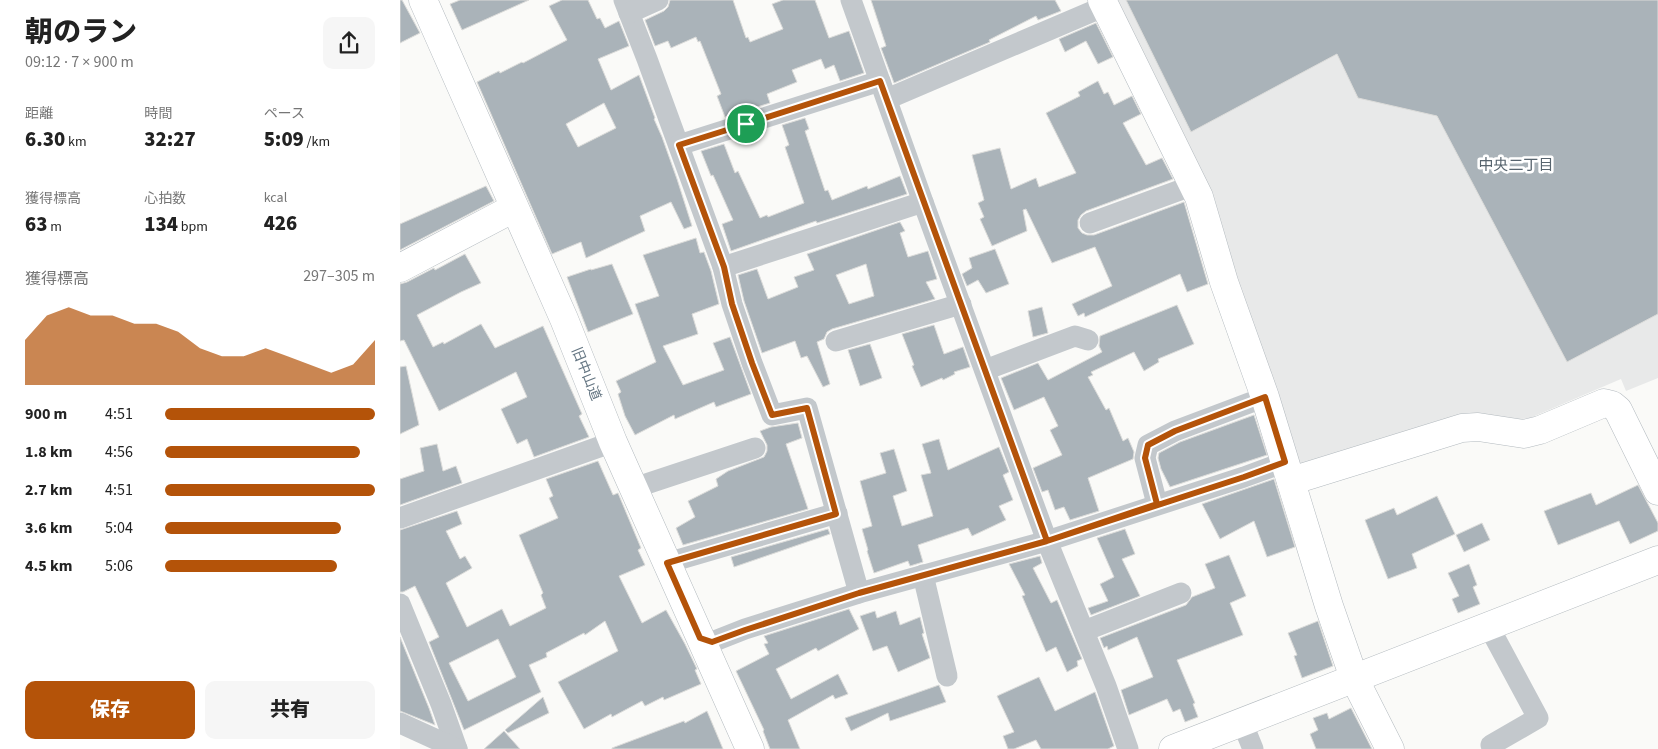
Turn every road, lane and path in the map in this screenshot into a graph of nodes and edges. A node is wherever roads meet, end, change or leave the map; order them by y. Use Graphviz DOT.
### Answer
graph roads {
  1 [pos="423,0"];
  2 [pos="658,0"];
  3 [pos="851,0"];
  4 [pos="1103,3"];
  5 [pos="626,6"];
  6 [pos="884,90"];
  7 [pos="679,145"];
  8 [pos="1194,185"];
  9 [pos="923,202"];
  10 [pos="514,208"];
  11 [pos="1090,224"];
  12 [pos="724,267"];
  13 [pos="400,268"];
  14 [pos="961,304"];
  15 [pos="1088,340"];
  16 [pos="836,341"];
  17 [pos="985,370"];
  18 [pos="1265,397"];
  19 [pos="614,442"];
  20 [pos="754,448"];
  21 [pos="1288,472"];
  22 [pos="634,488"];
  23 [pos="1658,492"];
  24 [pos="1157,504"];
  25 [pos="836,514"];
  26 [pos="400,518"];
  27 [pos="1047,541"];
  28 [pos="1658,560"];
  29 [pos="667,563"];
  30 [pos="923,575"];
  31 [pos="859,593"];
  32 [pos="1181,593"];
  33 [pos="400,604"];
  34 [pos="1488,625"];
  35 [pos="1084,631"];
  36 [pos="700,638"];
  37 [pos="947,676"];
  38 [pos="1354,678"];
  39 [pos="1242,722"];
  40 [pos="400,723"];
  41 [pos="457,749"];
  42 [pos="750,749"];
  43 [pos="1128,749"];
  44 [pos="1173,749"];
  45 [pos="1253,749"];
  46 [pos="1390,749"];
  47 [pos="1493,749"];
  1 -- 10 [label="street, 旧中山道"];
  2 -- 5 [label="street"];
  3 -- 6 [label="street"];
  4 -- 6 [label="street"];
  4 -- 8 [label="street"];
  5 -- 7 [label="street"];
  6 -- 7 [label="street"];
  6 -- 9 [label="street"];
  7 -- 12 [label="street"];
  8 -- 11 [label="street"];
  8 -- 18 [label="street"];
  9 -- 12 [label="street"];
  9 -- 14 [label="street"];
  10 -- 13 [label="street"];
  10 -- 19 [label="street, 旧中山道"];
  12 -- 25 [label="street"];
  14 -- 16 [label="street"];
  14 -- 17 [label="street"];
  15 -- 17 [label="street"];
  17 -- 27 [label="street"];
  18 -- 21 [label="street"];
  18 -- 24 [label="street"];
  19 -- 22 [label="street, 旧中山道"];
  19 -- 26 [label="street"];
  20 -- 22 [label="street"];
  21 -- 23 [label="street"];
  21 -- 24 [label="street"];
  21 -- 38 [label="street"];
  22 -- 29 [label="street, 旧中山道"];
  24 -- 27 [label="street"];
  25 -- 29 [label="street"];
  25 -- 31 [label="street"];
  27 -- 30 [label="street"];
  27 -- 35 [label="street"];
  28 -- 34 [label="street"];
  29 -- 36 [label="street, 旧中山道"];
  30 -- 31 [label="street"];
  30 -- 37 [label="street"];
  31 -- 36 [label="street"];
  32 -- 35 [label="street"];
  33 -- 41 [label="street"];
  34 -- 38 [label="street"];
  34 -- 47 [label="street"];
  35 -- 43 [label="street"];
  36 -- 42 [label="street, 旧中山道"];
  38 -- 39 [label="street"];
  38 -- 46 [label="street"];
  39 -- 44 [label="street"];
  39 -- 45 [label="street"];
  40 -- 41 [label="street"];
}
